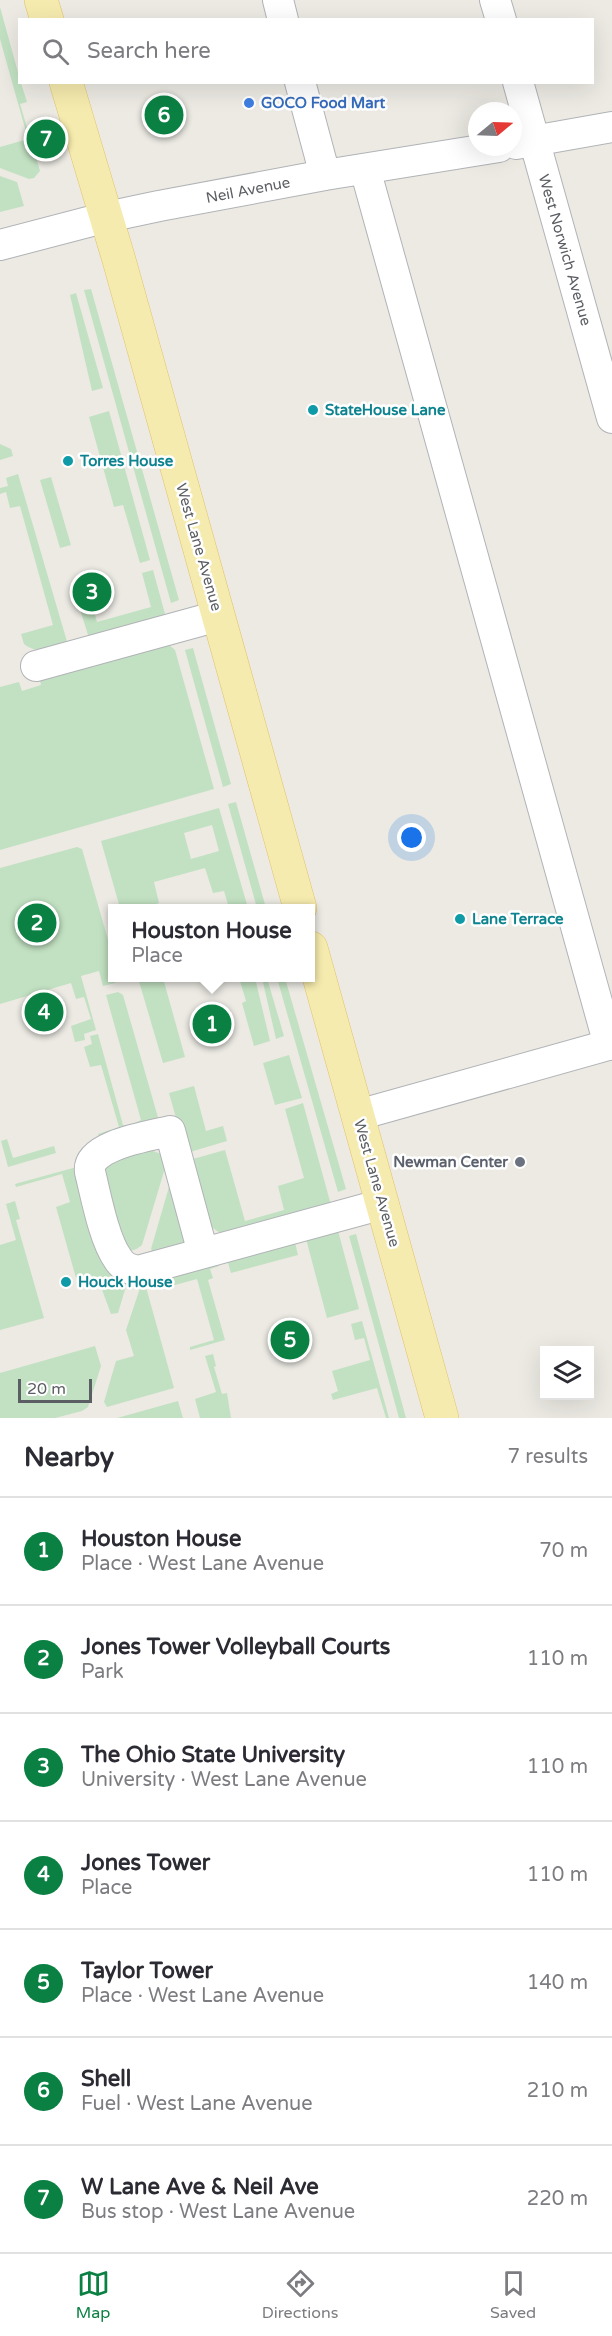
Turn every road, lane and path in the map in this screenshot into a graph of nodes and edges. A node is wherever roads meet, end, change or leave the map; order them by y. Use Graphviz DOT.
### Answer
graph roads {
  1 [pos="41,0"];
  2 [pos="278,0"];
  3 [pos="495,0"];
  4 [pos="46,18"];
  5 [pos="282,18"];
  6 [pos="500,18"];
  7 [pos="67,84"];
  8 [pos="301,84"];
  9 [pos="518,84"];
  10 [pos="612,127"];
  11 [pos="524,143"];
  12 [pos="468,152"];
  13 [pos="365,169"];
  14 [pos="325,175"];
  15 [pos="107,217"];
  16 [pos="0,245"];
  17 [pos="612,418"];
  18 [pos="218,616"];
  19 [pos="36,666"];
  20 [pos="299,904"];
  21 [pos="315,962"];
  22 [pos="610,1044"];
  23 [pos="358,1115"];
  24 [pos="383,1204"];
  25 [pos="203,1253"];
  26 [pos="442,1418"];
  1 -- 4 [label="main road"];
  2 -- 5 [label="street"];
  3 -- 6 [label="street"];
  7 -- 15 [label="main road, West Lane Avenue"];
  8 -- 14 [label="street"];
  9 -- 11 [label="street, West Norwich Avenue"];
  10 -- 11 [label="street"];
  11 -- 17 [label="street, West Norwich Avenue"];
  12 -- 13 [label="street, Neil Avenue"];
  13 -- 14 [label="street, Neil Avenue"];
  13 -- 22 [label="street"];
  14 -- 15 [label="street, Neil Avenue"];
  15 -- 16 [label="street, Neil Avenue"];
  15 -- 18 [label="main road, West Lane Avenue"];
  18 -- 19 [label="street"];
  18 -- 20 [label="main road, West Lane Avenue"];
  21 -- 23 [label="main road, West Lane Avenue"];
  22 -- 23 [label="street"];
  23 -- 24 [label="main road, West Lane Avenue"];
  24 -- 25 [label="street"];
  24 -- 26 [label="main road, West Lane Avenue"];
  25 -- 25 [label="street"];
}
